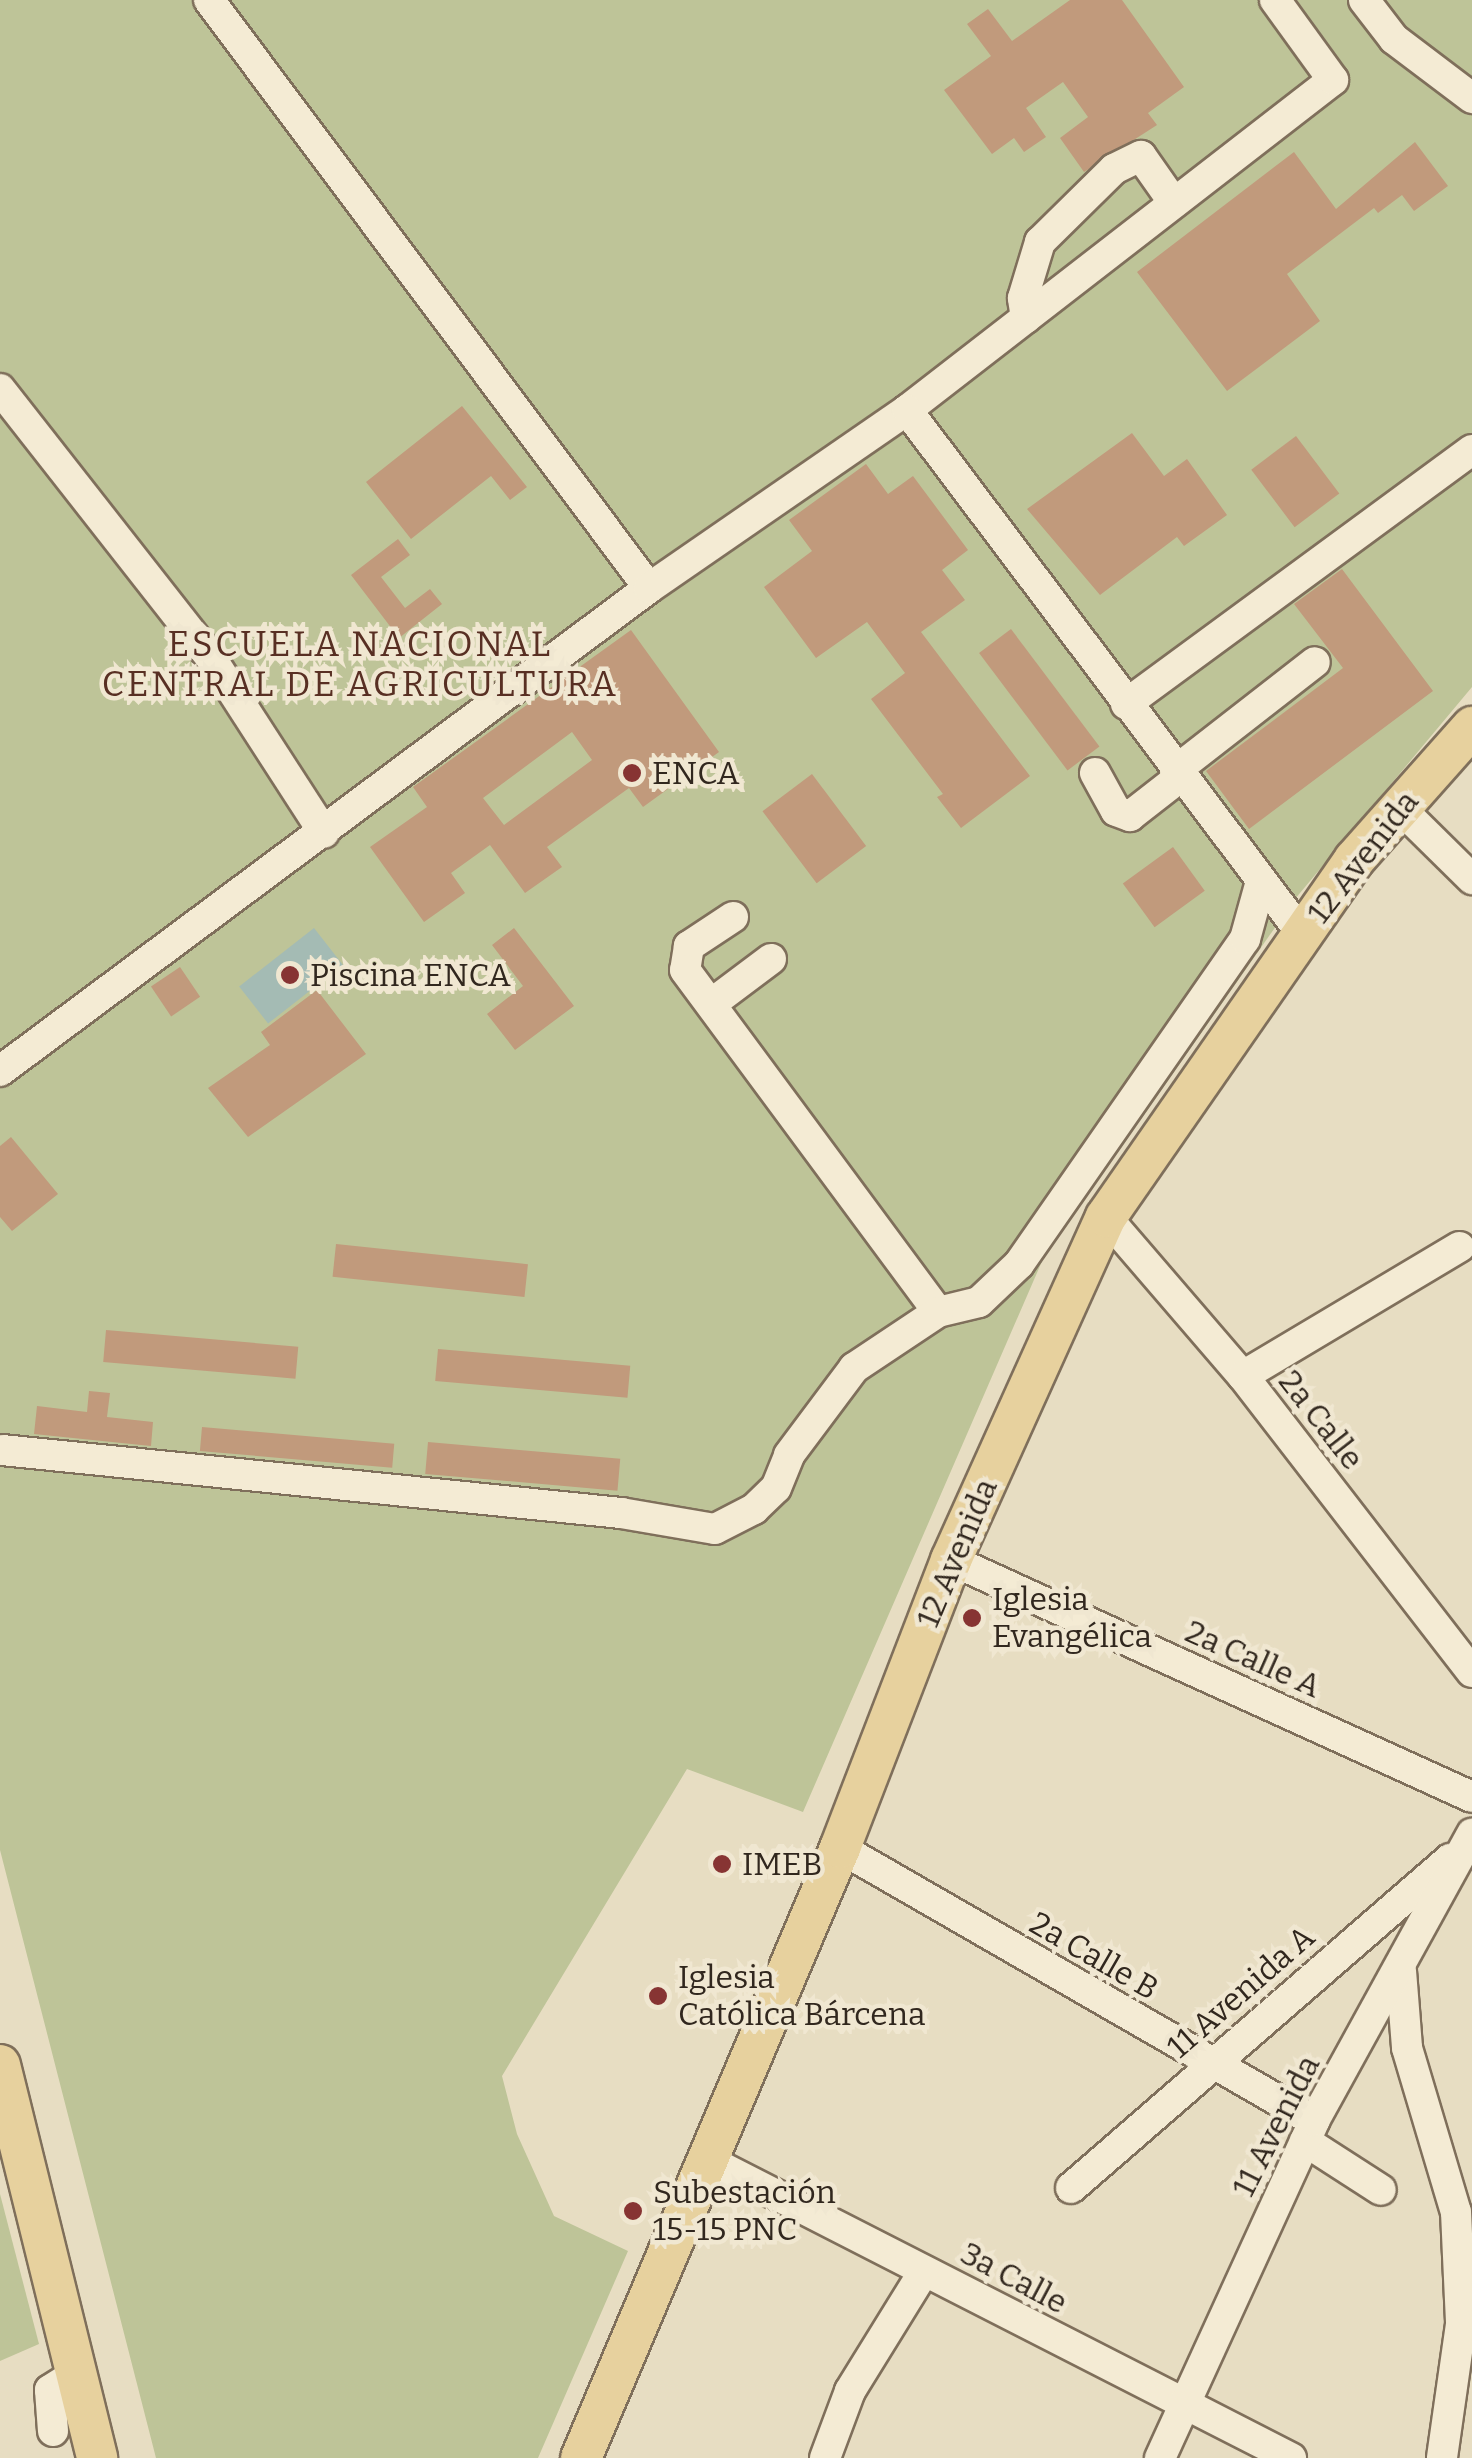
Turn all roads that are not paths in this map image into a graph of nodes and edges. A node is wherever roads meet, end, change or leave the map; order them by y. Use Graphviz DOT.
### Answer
graph roads {
  1 [pos="209,0"];
  2 [pos="1275,0"];
  3 [pos="1364,0"];
  4 [pos="1472,98"];
  5 [pos="1174,203"];
  6 [pos="1026,318"];
  7 [pos="0,389"];
  8 [pos="907,410"];
  9 [pos="1472,450"];
  10 [pos="649,588"];
  11 [pos="1315,662"];
  12 [pos="1126,704"];
  13 [pos="1472,726"];
  14 [pos="1096,773"];
  15 [pos="1178,774"];
  16 [pos="1398,808"];
  17 [pos="324,834"];
  18 [pos="1472,880"];
  19 [pos="1260,885"];
  20 [pos="734,917"];
  21 [pos="1302,934"];
  22 [pos="770,959"];
  23 [pos="710,1004"];
  24 [pos="0,1071"];
  25 [pos="1106,1217"];
  26 [pos="1460,1247"];
  27 [pos="938,1312"];
  28 [pos="1243,1376"];
  29 [pos="2,1450"];
  30 [pos="951,1560"];
  31 [pos="1472,1672"];
  32 [pos="1472,1797"];
  33 [pos="1466,1842"];
  34 [pos="840,1848"];
  35 [pos="1400,1968"];
  36 [pos="1210,2064"];
  37 [pos="0,2065"];
  38 [pos="1309,2131"];
  39 [pos="706,2159"];
  40 [pos="1071,2188"];
  41 [pos="1381,2190"];
  42 [pos="1464,2229"];
  43 [pos="924,2270"];
  44 [pos="1467,2324"];
  45 [pos="76,2374"];
  46 [pos="1183,2406"];
  47 [pos="53,2431"];
  48 [pos="1454,2445"];
  49 [pos="97,2458"];
  50 [pos="581,2458"];
  51 [pos="825,2458"];
  52 [pos="1160,2458"];
  53 [pos="1290,2458"];
  1 -- 10 [label="street"];
  2 -- 5 [label="street"];
  3 -- 4 [label="street"];
  5 -- 6 [label="street"];
  5 -- 6 [label="street"];
  6 -- 8 [label="street"];
  7 -- 17 [label="street"];
  8 -- 10 [label="street"];
  8 -- 12 [label="street"];
  9 -- 12 [label="street"];
  10 -- 17 [label="street"];
  11 -- 15 [label="street"];
  12 -- 15 [label="street"];
  13 -- 16 [label="main road, 12 Avenida"];
  14 -- 15 [label="street"];
  15 -- 19 [label="street"];
  16 -- 18 [label="street"];
  16 -- 21 [label="main road, 12 Avenida"];
  17 -- 24 [label="street"];
  19 -- 21 [label="street"];
  19 -- 27 [label="street"];
  20 -- 23 [label="street"];
  21 -- 25 [label="main road, 12 Avenida"];
  22 -- 23 [label="street"];
  23 -- 27 [label="street"];
  25 -- 28 [label="street, 2a Calle"];
  25 -- 30 [label="main road, 12 Avenida"];
  26 -- 28 [label="street"];
  27 -- 29 [label="street"];
  28 -- 31 [label="street, 2a Calle"];
  30 -- 32 [label="street, 2a Calle A"];
  30 -- 34 [label="main road, 12 Avenida"];
  33 -- 35 [label="street, 11 Avenida"];
  33 -- 36 [label="street, 11 Avenida A"];
  34 -- 36 [label="street, 2a Calle B"];
  34 -- 39 [label="main road, 12 Avenida"];
  35 -- 38 [label="street, 11 Avenida"];
  35 -- 42 [label="street"];
  36 -- 38 [label="street, 2a Calle B"];
  36 -- 40 [label="street, 11 Avenida A"];
  37 -- 45 [label="main road"];
  38 -- 41 [label="street, 2a Calle B"];
  38 -- 46 [label="street, 11 Avenida"];
  39 -- 43 [label="street, 3a Calle"];
  39 -- 50 [label="main road, 12 Avenida"];
  42 -- 44 [label="street"];
  43 -- 46 [label="street, 3a Calle"];
  43 -- 51 [label="street"];
  44 -- 48 [label="street"];
  45 -- 47 [label="street"];
  45 -- 49 [label="main road"];
  46 -- 52 [label="street, 11 Avenida"];
  46 -- 53 [label="street, 3a Calle"];
}
